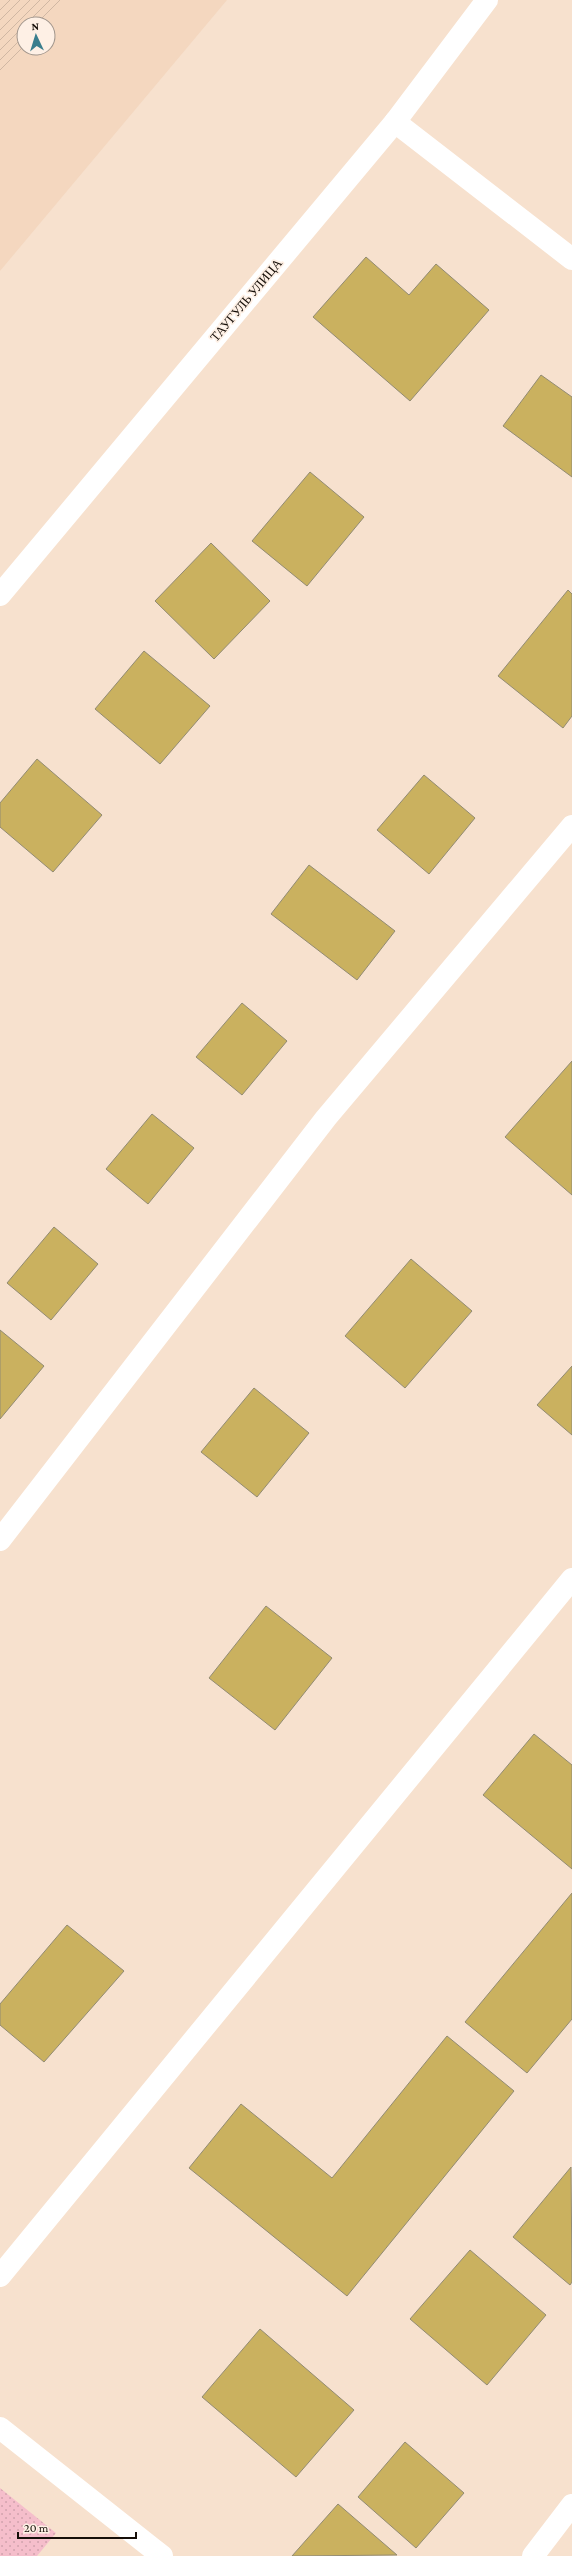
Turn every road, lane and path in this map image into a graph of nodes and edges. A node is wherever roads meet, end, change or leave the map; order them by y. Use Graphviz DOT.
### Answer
graph roads {
  1 [pos="487,0"];
  2 [pos="395,122"];
  3 [pos="572,259"];
  4 [pos="0,595"];
  5 [pos="572,826"];
  6 [pos="0,1540"];
  7 [pos="572,1579"];
  8 [pos="0,2276"];
  9 [pos="0,2428"];
  10 [pos="572,2505"];
  11 [pos="162,2556"];
  12 [pos="533,2556"];
  1 -- 2 [label="street, ТАУГУЛЬ УЛИЦА"];
  2 -- 3 [label="street"];
  2 -- 4 [label="street, ТАУГУЛЬ УЛИЦА"];
  5 -- 6 [label="street"];
  7 -- 8 [label="street"];
  9 -- 11 [label="street"];
  10 -- 12 [label="street"];
}
